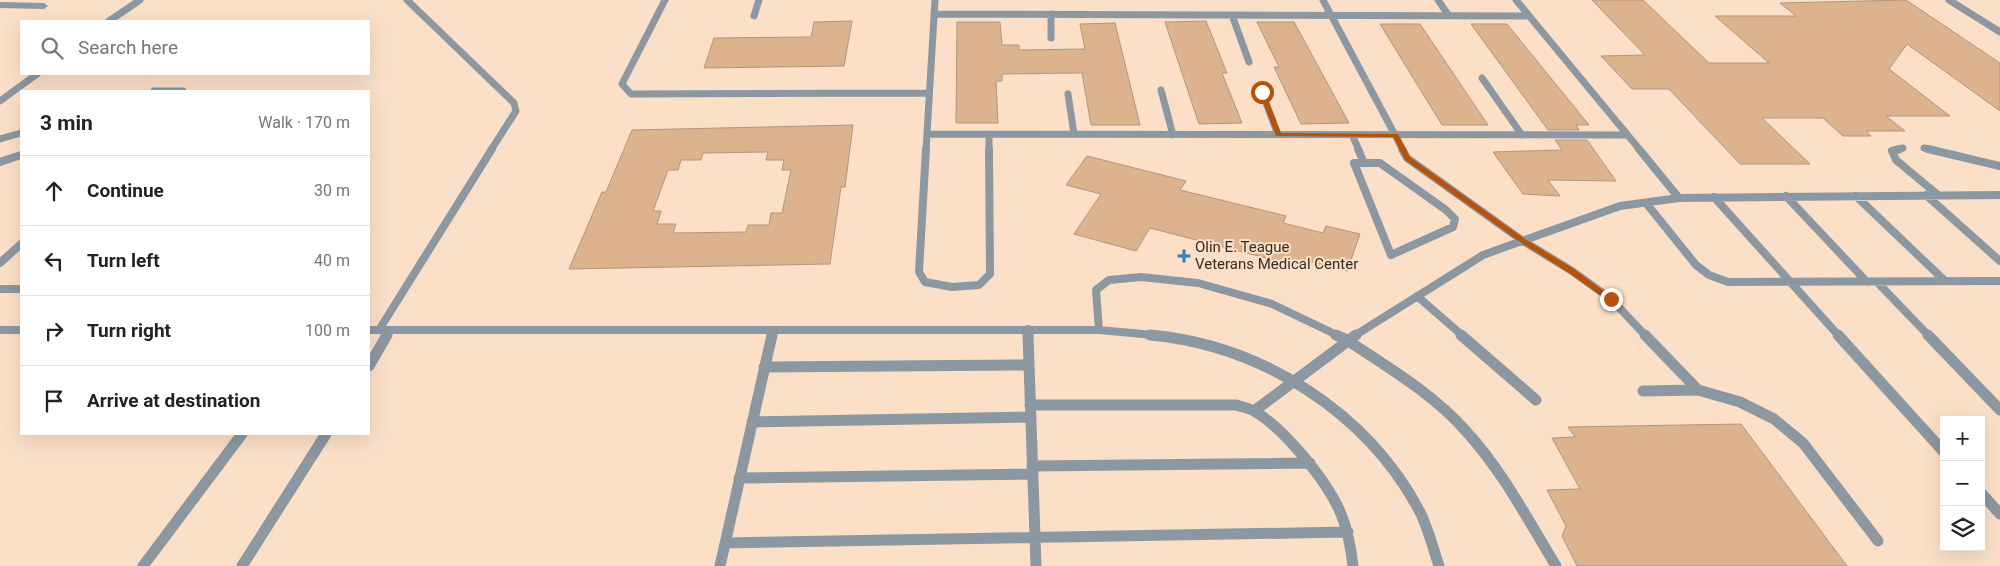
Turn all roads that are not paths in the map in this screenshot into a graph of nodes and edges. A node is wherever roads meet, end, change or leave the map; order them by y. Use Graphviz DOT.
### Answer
graph roads {
  1 [pos="140,0"];
  2 [pos="407,0"];
  3 [pos="665,0"];
  4 [pos="759,0"];
  5 [pos="935,0"];
  6 [pos="1323,0"];
  7 [pos="1438,0"];
  8 [pos="1516,0"];
  9 [pos="1950,0"];
  10 [pos="0,5"];
  11 [pos="44,6"];
  12 [pos="934,14"];
  13 [pos="1051,14"];
  14 [pos="1232,15"];
  15 [pos="1332,15"];
  16 [pos="754,16"];
  17 [pos="1449,16"];
  18 [pos="1528,16"];
  19 [pos="110,20"];
  20 [pos="2000,32"];
  21 [pos="1051,38"];
  22 [pos="1249,62"];
  23 [pos="36,75"];
  24 [pos="1482,78"];
  25 [pos="1161,90"];
  26 [pos="1262,92"];
  27 [pos="929,93"];
  28 [pos="1068,94"];
  29 [pos="0,101"];
  30 [pos="20,132"];
  31 [pos="927,134"];
  32 [pos="989,134"];
  33 [pos="1074,134"];
  34 [pos="1173,135"];
  35 [pos="1278,135"];
  36 [pos="1352,135"];
  37 [pos="1395,135"];
  38 [pos="1522,135"];
  39 [pos="1628,135"];
  40 [pos="0,139"];
  41 [pos="1903,148"];
  42 [pos="1924,148"];
  43 [pos="20,155"];
  44 [pos="0,162"];
  45 [pos="1364,163"];
  46 [pos="2000,166"];
  47 [pos="2000,194"];
  48 [pos="1926,195"];
  49 [pos="1938,195"];
  50 [pos="1786,196"];
  51 [pos="1856,196"];
  52 [pos="1714,197"];
  53 [pos="1679,198"];
  54 [pos="1646,202"];
  55 [pos="1523,241"];
  56 [pos="19,247"];
  57 [pos="2000,260"];
  58 [pos="0,263"];
  59 [pos="1945,281"];
  60 [pos="2000,281"];
  61 [pos="1790,282"];
  62 [pos="1872,282"];
  63 [pos="20,289"];
  64 [pos="0,290"];
  65 [pos="1417,296"];
  66 [pos="0,330"];
  67 [pos="20,330"];
  68 [pos="374,330"];
  69 [pos="390,330"];
  70 [pos="772,330"];
  71 [pos="1028,330"];
  72 [pos="1099,330"];
  73 [pos="1347,340"];
  74 [pos="370,364"];
  75 [pos="1029,365"];
  76 [pos="764,367"];
  77 [pos="1294,380"];
  78 [pos="1698,390"];
  79 [pos="1643,392"];
  80 [pos="1536,400"];
  81 [pos="1030,404"];
  82 [pos="2000,410"];
  83 [pos="1254,411"];
  84 [pos="1031,417"];
  85 [pos="752,422"];
  86 [pos="241,435"];
  87 [pos="325,435"];
  88 [pos="1940,448"];
  89 [pos="1310,463"];
  90 [pos="1032,470"];
  91 [pos="739,478"];
  92 [pos="1985,497"];
  93 [pos="2000,514"];
  94 [pos="1348,532"];
  95 [pos="1035,538"];
  96 [pos="1878,541"];
  97 [pos="725,543"];
  98 [pos="143,566"];
  99 [pos="242,566"];
  100 [pos="720,566"];
  101 [pos="1036,566"];
  102 [pos="1353,566"];
  103 [pos="1439,566"];
  104 [pos="1556,566"];
  1 -- 19 [label="lane"];
  2 -- 68 [label="lane"];
  3 -- 27 [label="lane"];
  4 -- 16 [label="lane"];
  5 -- 12 [label="lane"];
  6 -- 15 [label="lane"];
  7 -- 17 [label="lane"];
  8 -- 18 [label="lane"];
  9 -- 20 [label="lane"];
  10 -- 11 [label="street"];
  12 -- 13 [label="lane"];
  12 -- 27 [label="lane"];
  13 -- 14 [label="lane"];
  13 -- 21 [label="lane"];
  14 -- 15 [label="lane"];
  14 -- 22 [label="lane"];
  15 -- 17 [label="lane"];
  15 -- 37 [label="lane"];
  17 -- 18 [label="lane"];
  18 -- 39 [label="lane"];
  23 -- 29 [label="lane"];
  24 -- 38 [label="lane"];
  25 -- 34 [label="lane"];
  26 -- 35 [label="lane"];
  27 -- 31 [label="lane"];
  28 -- 33 [label="lane"];
  30 -- 40 [label="lane"];
  31 -- 32 [label="lane"];
  31 -- 32 [label="lane"];
  32 -- 33 [label="lane"];
  33 -- 34 [label="lane"];
  34 -- 35 [label="lane"];
  35 -- 36 [label="lane"];
  36 -- 37 [label="lane"];
  36 -- 45 [label="lane"];
  37 -- 38 [label="lane"];
  37 -- 55 [label="lane"];
  38 -- 39 [label="lane"];
  39 -- 53 [label="lane"];
  41 -- 49 [label="lane"];
  42 -- 46 [label="lane"];
  43 -- 44 [label="lane"];
  45 -- 45 [label="lane"];
  47 -- 49 [label="lane"];
  48 -- 49 [label="lane"];
  48 -- 51 [label="lane"];
  48 -- 57 [label="lane"];
  50 -- 51 [label="lane"];
  50 -- 52 [label="lane"];
  50 -- 62 [label="lane"];
  51 -- 59 [label="lane"];
  52 -- 53 [label="lane"];
  52 -- 61 [label="lane"];
  53 -- 54 [label="lane"];
  54 -- 55 [label="lane"];
  54 -- 61 [label="lane"];
  55 -- 65 [label="lane"];
  55 -- 78 [label="lane"];
  56 -- 58 [label="lane"];
  59 -- 60 [label="lane"];
  59 -- 62 [label="lane"];
  61 -- 62 [label="lane"];
  61 -- 88 [label="lane"];
  62 -- 82 [label="lane"];
  63 -- 64 [label="lane"];
  65 -- 73 [label="lane"];
  65 -- 80 [label="lane"];
  66 -- 67 [label="lane"];
  68 -- 69 [label="lane"];
  69 -- 70 [label="lane"];
  69 -- 74 [label="lane"];
  70 -- 71 [label="lane"];
  70 -- 76 [label="lane"];
  71 -- 72 [label="lane"];
  71 -- 75 [label="lane"];
  72 -- 73 [label="lane"];
  72 -- 77 [label="lane"];
  73 -- 77 [label="lane"];
  73 -- 104 [label="lane"];
  75 -- 76 [label="lane"];
  75 -- 81 [label="lane"];
  76 -- 85 [label="lane"];
  77 -- 83 [label="lane"];
  77 -- 103 [label="lane"];
  78 -- 79 [label="lane"];
  78 -- 96 [label="lane"];
  81 -- 83 [label="lane"];
  81 -- 84 [label="lane"];
  83 -- 89 [label="lane"];
  84 -- 85 [label="lane"];
  84 -- 90 [label="lane"];
  85 -- 91 [label="lane"];
  86 -- 98 [label="lane"];
  87 -- 99 [label="lane"];
  89 -- 90 [label="lane"];
  89 -- 94 [label="lane"];
  90 -- 91 [label="lane"];
  90 -- 95 [label="lane"];
  91 -- 97 [label="lane"];
  92 -- 93 [label="lane"];
  94 -- 95 [label="lane"];
  94 -- 102 [label="lane"];
  95 -- 97 [label="lane"];
  95 -- 101 [label="lane"];
  97 -- 100 [label="lane"];
}
